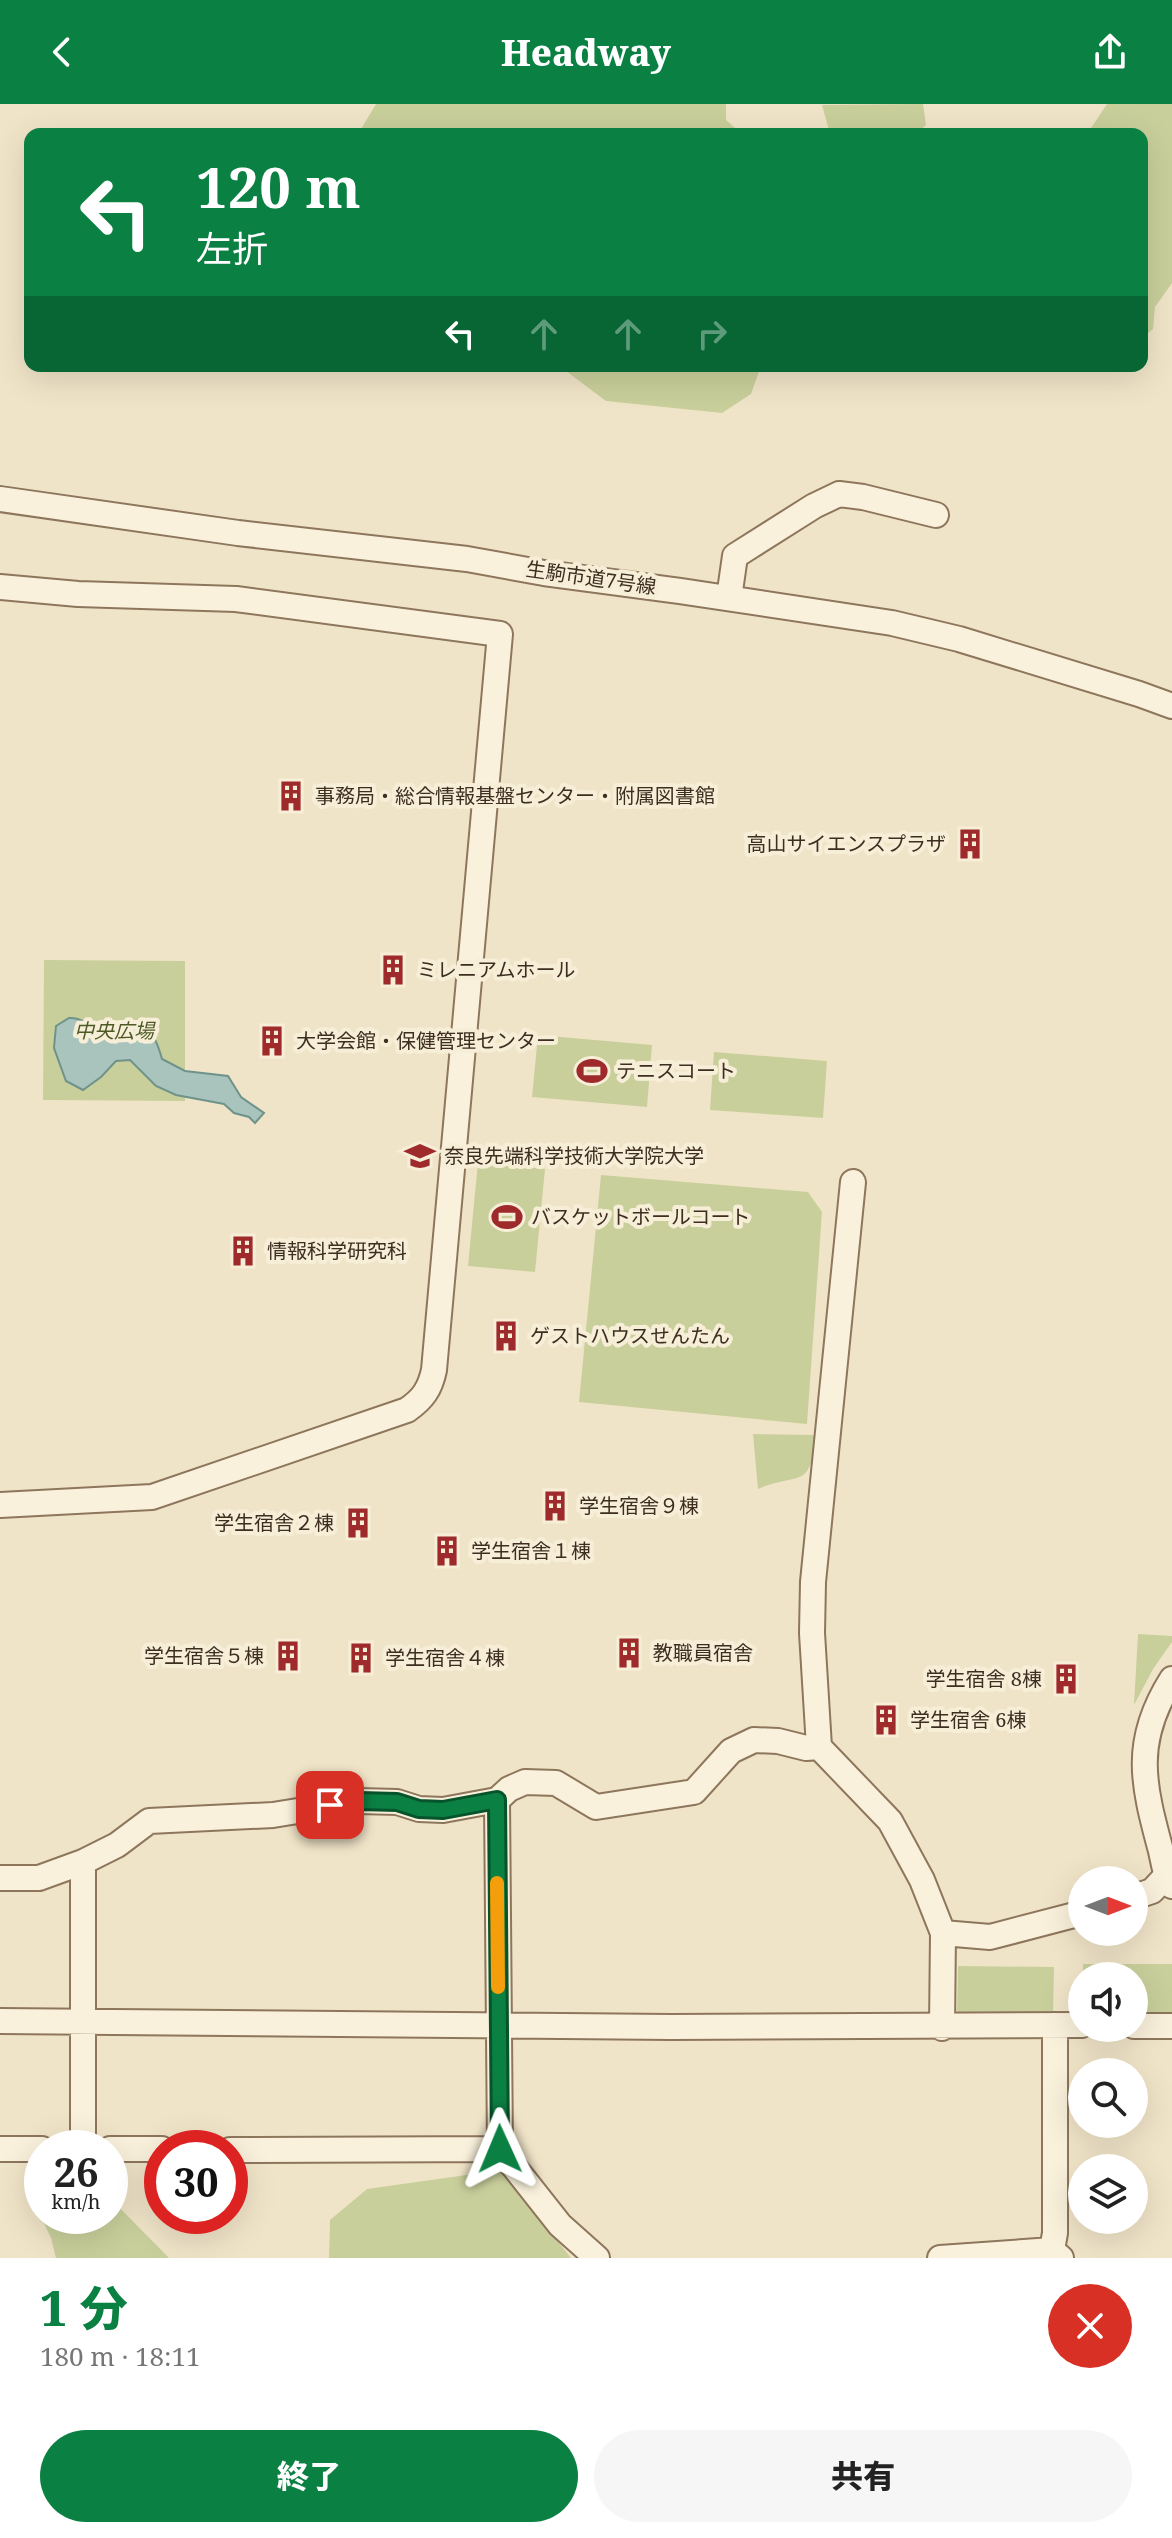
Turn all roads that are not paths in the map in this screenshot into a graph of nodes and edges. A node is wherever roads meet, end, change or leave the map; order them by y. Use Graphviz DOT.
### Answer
graph roads {
  1 [pos="0,499"];
  2 [pos="936,515"];
  3 [pos="0,587"];
  4 [pos="729,598"];
  5 [pos="1172,706"];
  6 [pos="853,1182"];
  7 [pos="0,1505"];
  8 [pos="1172,1679"];
  9 [pos="819,1747"];
  10 [pos="497,1800"];
  11 [pos="83,1862"];
  12 [pos="0,1878"];
  13 [pos="1169,1881"];
  14 [pos="1148,1892"];
  15 [pos="1068,1917"];
  16 [pos="943,1933"];
  17 [pos="0,2021"];
  18 [pos="83,2022"];
  19 [pos="1055,2025"];
  20 [pos="1068,2025"];
  21 [pos="498,2026"];
  22 [pos="1148,2026"];
  23 [pos="1172,2026"];
  24 [pos="942,2028"];
  25 [pos="83,2130"];
  26 [pos="0,2149"];
  27 [pos="24,2149"];
  28 [pos="500,2149"];
  29 [pos="248,2150"];
  30 [pos="1057,2254"];
  31 [pos="597,2258"];
  32 [pos="940,2258"];
  1 -- 4 [label="street, 生駒市道7号線"];
  2 -- 4 [label="street"];
  3 -- 7 [label="street"];
  4 -- 5 [label="street, 生駒市道7号線"];
  6 -- 9 [label="street"];
  8 -- 13 [label="street"];
  9 -- 10 [label="street"];
  9 -- 16 [label="street"];
  10 -- 11 [label="street"];
  10 -- 21 [label="street"];
  11 -- 12 [label="street"];
  11 -- 18 [label="street"];
  13 -- 14 [label="street"];
  15 -- 16 [label="street"];
  16 -- 24 [label="street"];
  17 -- 18 [label="street"];
  18 -- 21 [label="street"];
  18 -- 25 [label="street"];
  19 -- 20 [label="street"];
  19 -- 24 [label="street"];
  19 -- 30 [label="street"];
  21 -- 24 [label="street"];
  21 -- 28 [label="street"];
  22 -- 23 [label="street"];
  26 -- 27 [label="street"];
  28 -- 29 [label="street"];
  28 -- 31 [label="street"];
  30 -- 32 [label="street"];
}
